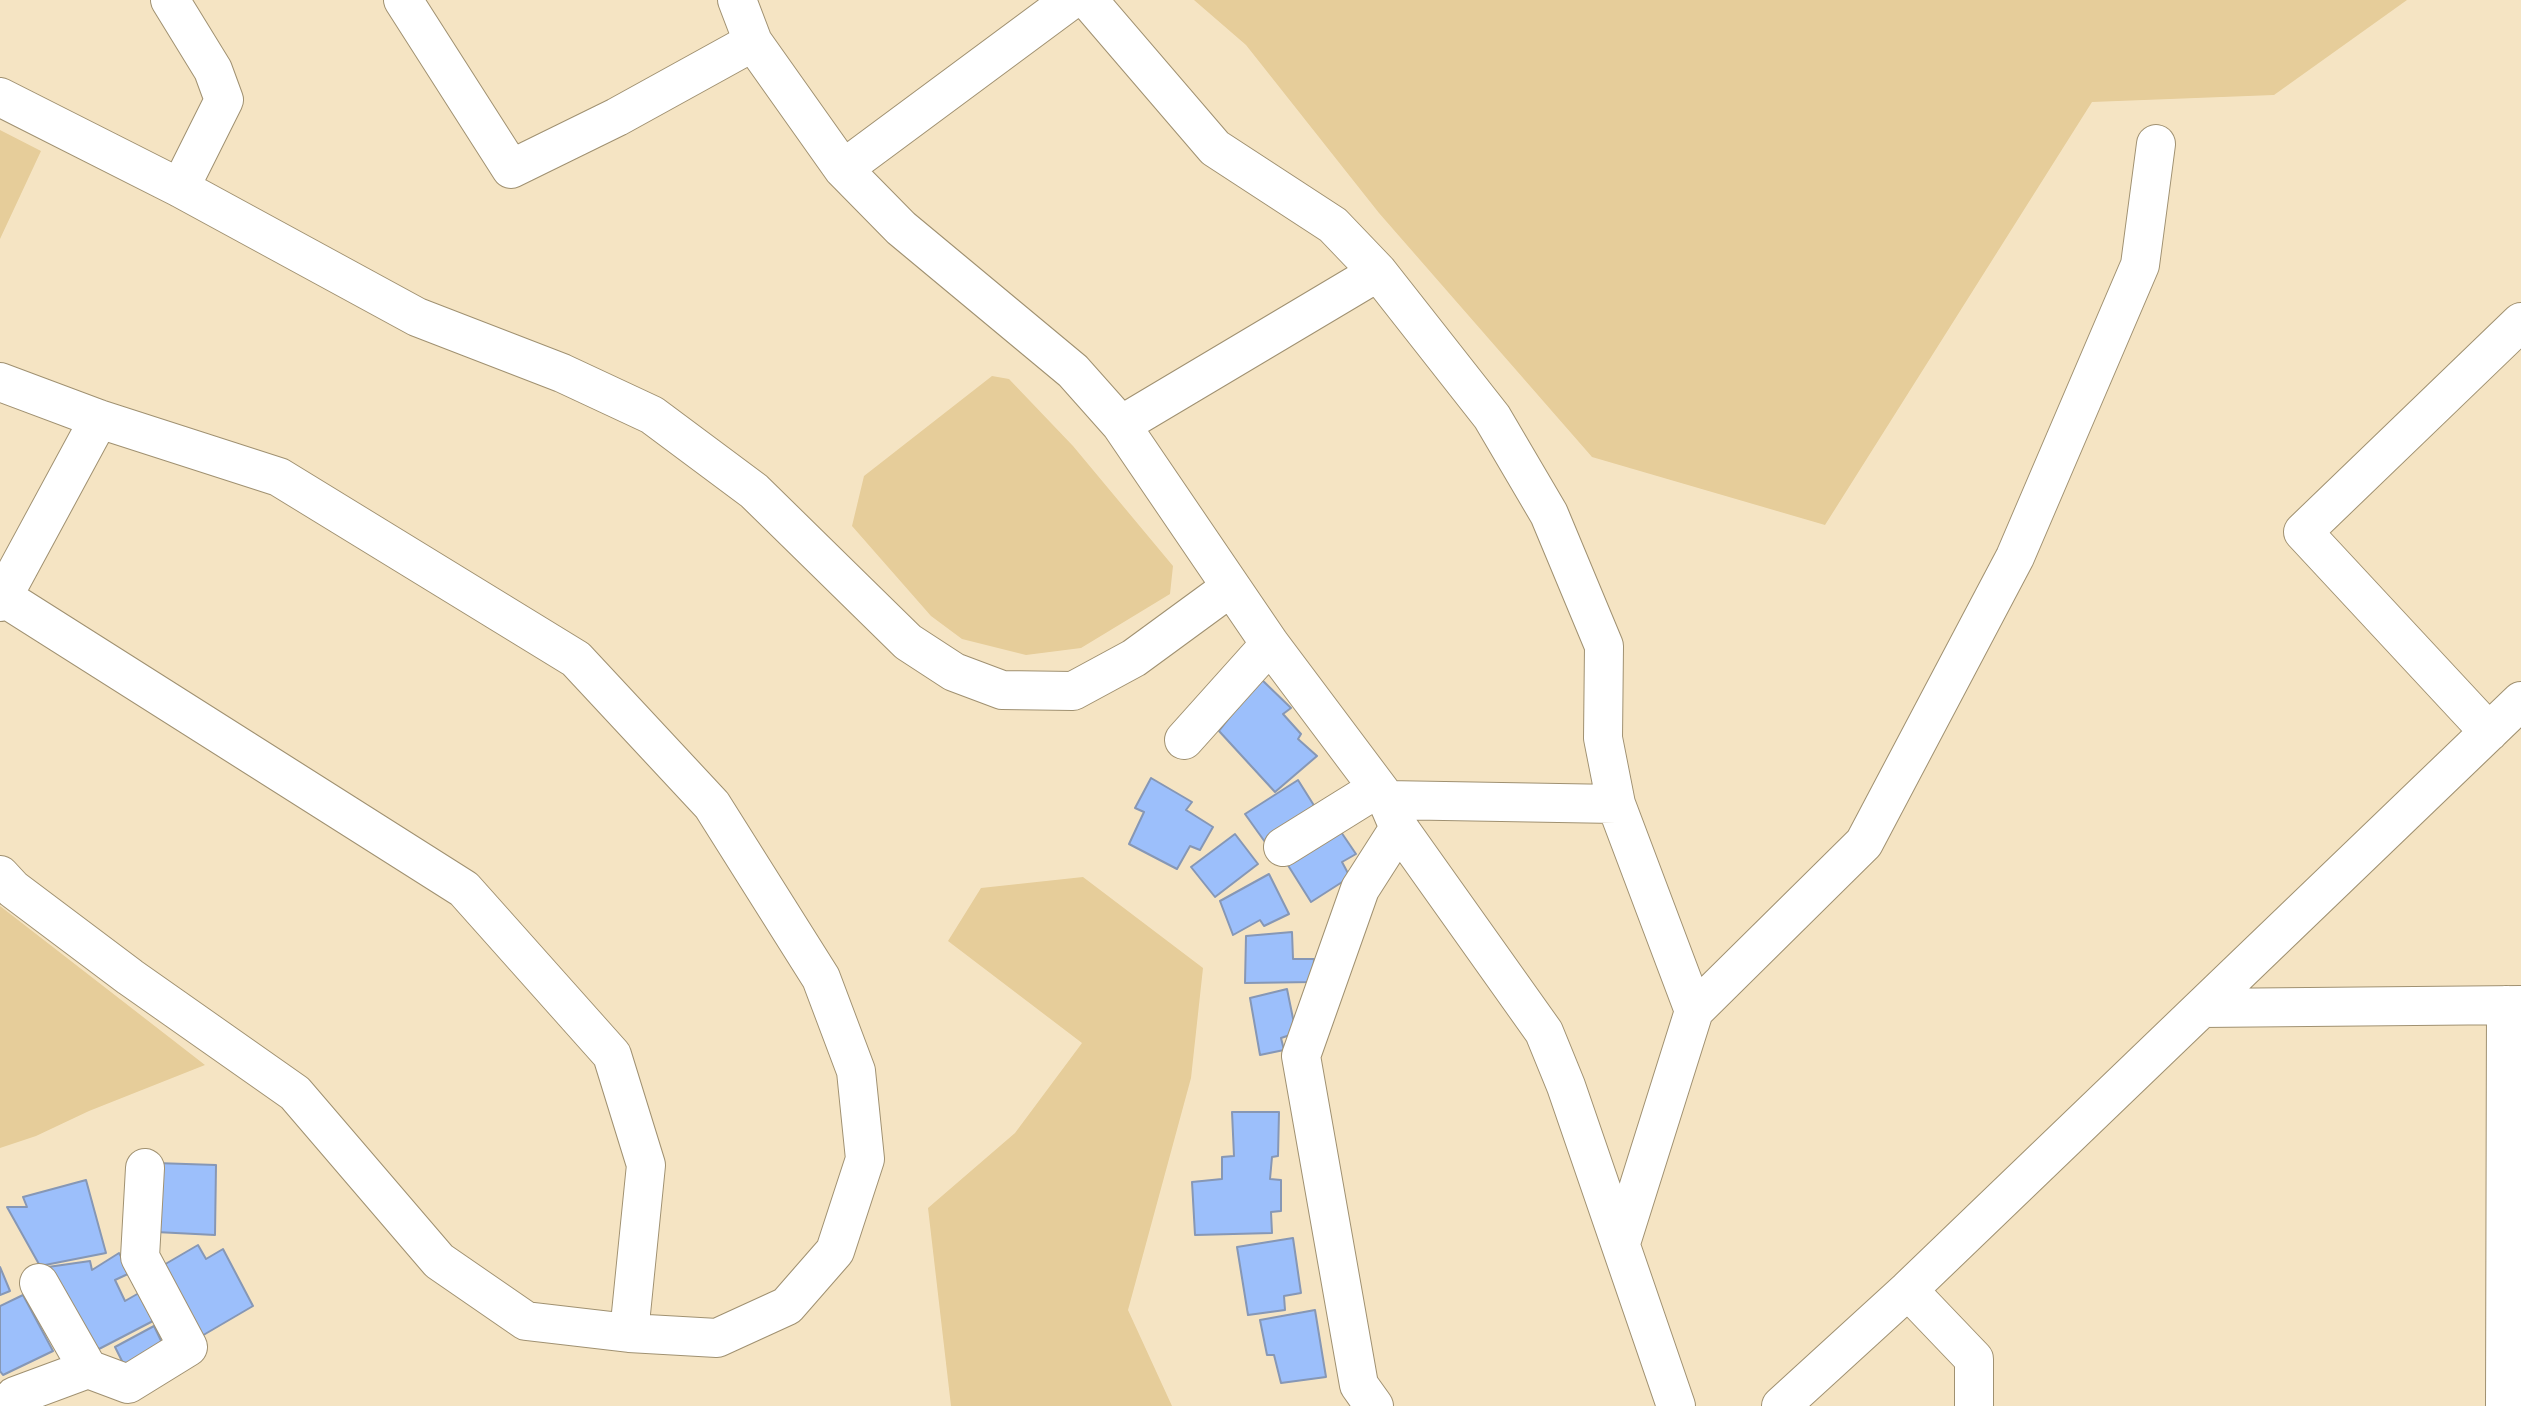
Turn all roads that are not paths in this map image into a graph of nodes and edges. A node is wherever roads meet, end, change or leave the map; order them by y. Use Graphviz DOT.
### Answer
graph roads {
  1 [pos="170,0"];
  2 [pos="403,0"];
  3 [pos="737,0"];
  4 [pos="1071,0"];
  5 [pos="1088,0"];
  6 [pos="753,43"];
  7 [pos="0,97"];
  8 [pos="2156,144"];
  9 [pos="843,169"];
  10 [pos="180,188"];
  11 [pos="1378,272"];
  12 [pos="2521,322"];
  13 [pos="0,382"];
  14 [pos="99,419"];
  15 [pos="1121,425"];
  16 [pos="1231,587"];
  17 [pos="1,600"];
  18 [pos="1270,644"];
  19 [pos="2521,701"];
  20 [pos="2490,732"];
  21 [pos="1184,740"];
  22 [pos="1616,804"];
  23 [pos="1388,805"];
  24 [pos="1283,847"];
  25 [pos="0,875"];
  26 [pos="2514,1005"];
  27 [pos="2202,1008"];
  28 [pos="1695,1011"];
  29 [pos="145,1168"];
  30 [pos="1620,1243"];
  31 [pos="39,1283"];
  32 [pos="1908,1290"];
  33 [pos="629,1333"];
  34 [pos="88,1369"];
  35 [pos="12,1406"];
  36 [pos="1374,1406"];
  37 [pos="1676,1406"];
  38 [pos="1781,1406"];
  39 [pos="1974,1406"];
  40 [pos="2505,1406"];
  1 -- 10 [label="street"];
  2 -- 6 [label="street"];
  3 -- 6 [label="street"];
  4 -- 9 [label="street"];
  5 -- 11 [label="street"];
  6 -- 9 [label="street"];
  7 -- 10 [label="street"];
  8 -- 28 [label="street"];
  9 -- 15 [label="street"];
  10 -- 16 [label="street"];
  11 -- 15 [label="street"];
  11 -- 22 [label="street"];
  12 -- 20 [label="street"];
  13 -- 14 [label="street"];
  14 -- 17 [label="street"];
  14 -- 33 [label="street"];
  15 -- 16 [label="street"];
  16 -- 18 [label="street"];
  17 -- 33 [label="street"];
  18 -- 21 [label="street"];
  18 -- 23 [label="street"];
  19 -- 20 [label="street"];
  20 -- 27 [label="street"];
  22 -- 23 [label="street"];
  22 -- 28 [label="street"];
  23 -- 24 [label="street"];
  23 -- 30 [label="street"];
  23 -- 36 [label="street"];
  25 -- 33 [label="street"];
  26 -- 27 [label="street"];
  26 -- 40 [label="street"];
  27 -- 32 [label="street"];
  28 -- 30 [label="street"];
  29 -- 34 [label="street"];
  30 -- 37 [label="street"];
  31 -- 34 [label="street"];
  32 -- 38 [label="street"];
  32 -- 39 [label="street"];
  34 -- 35 [label="street"];
}
